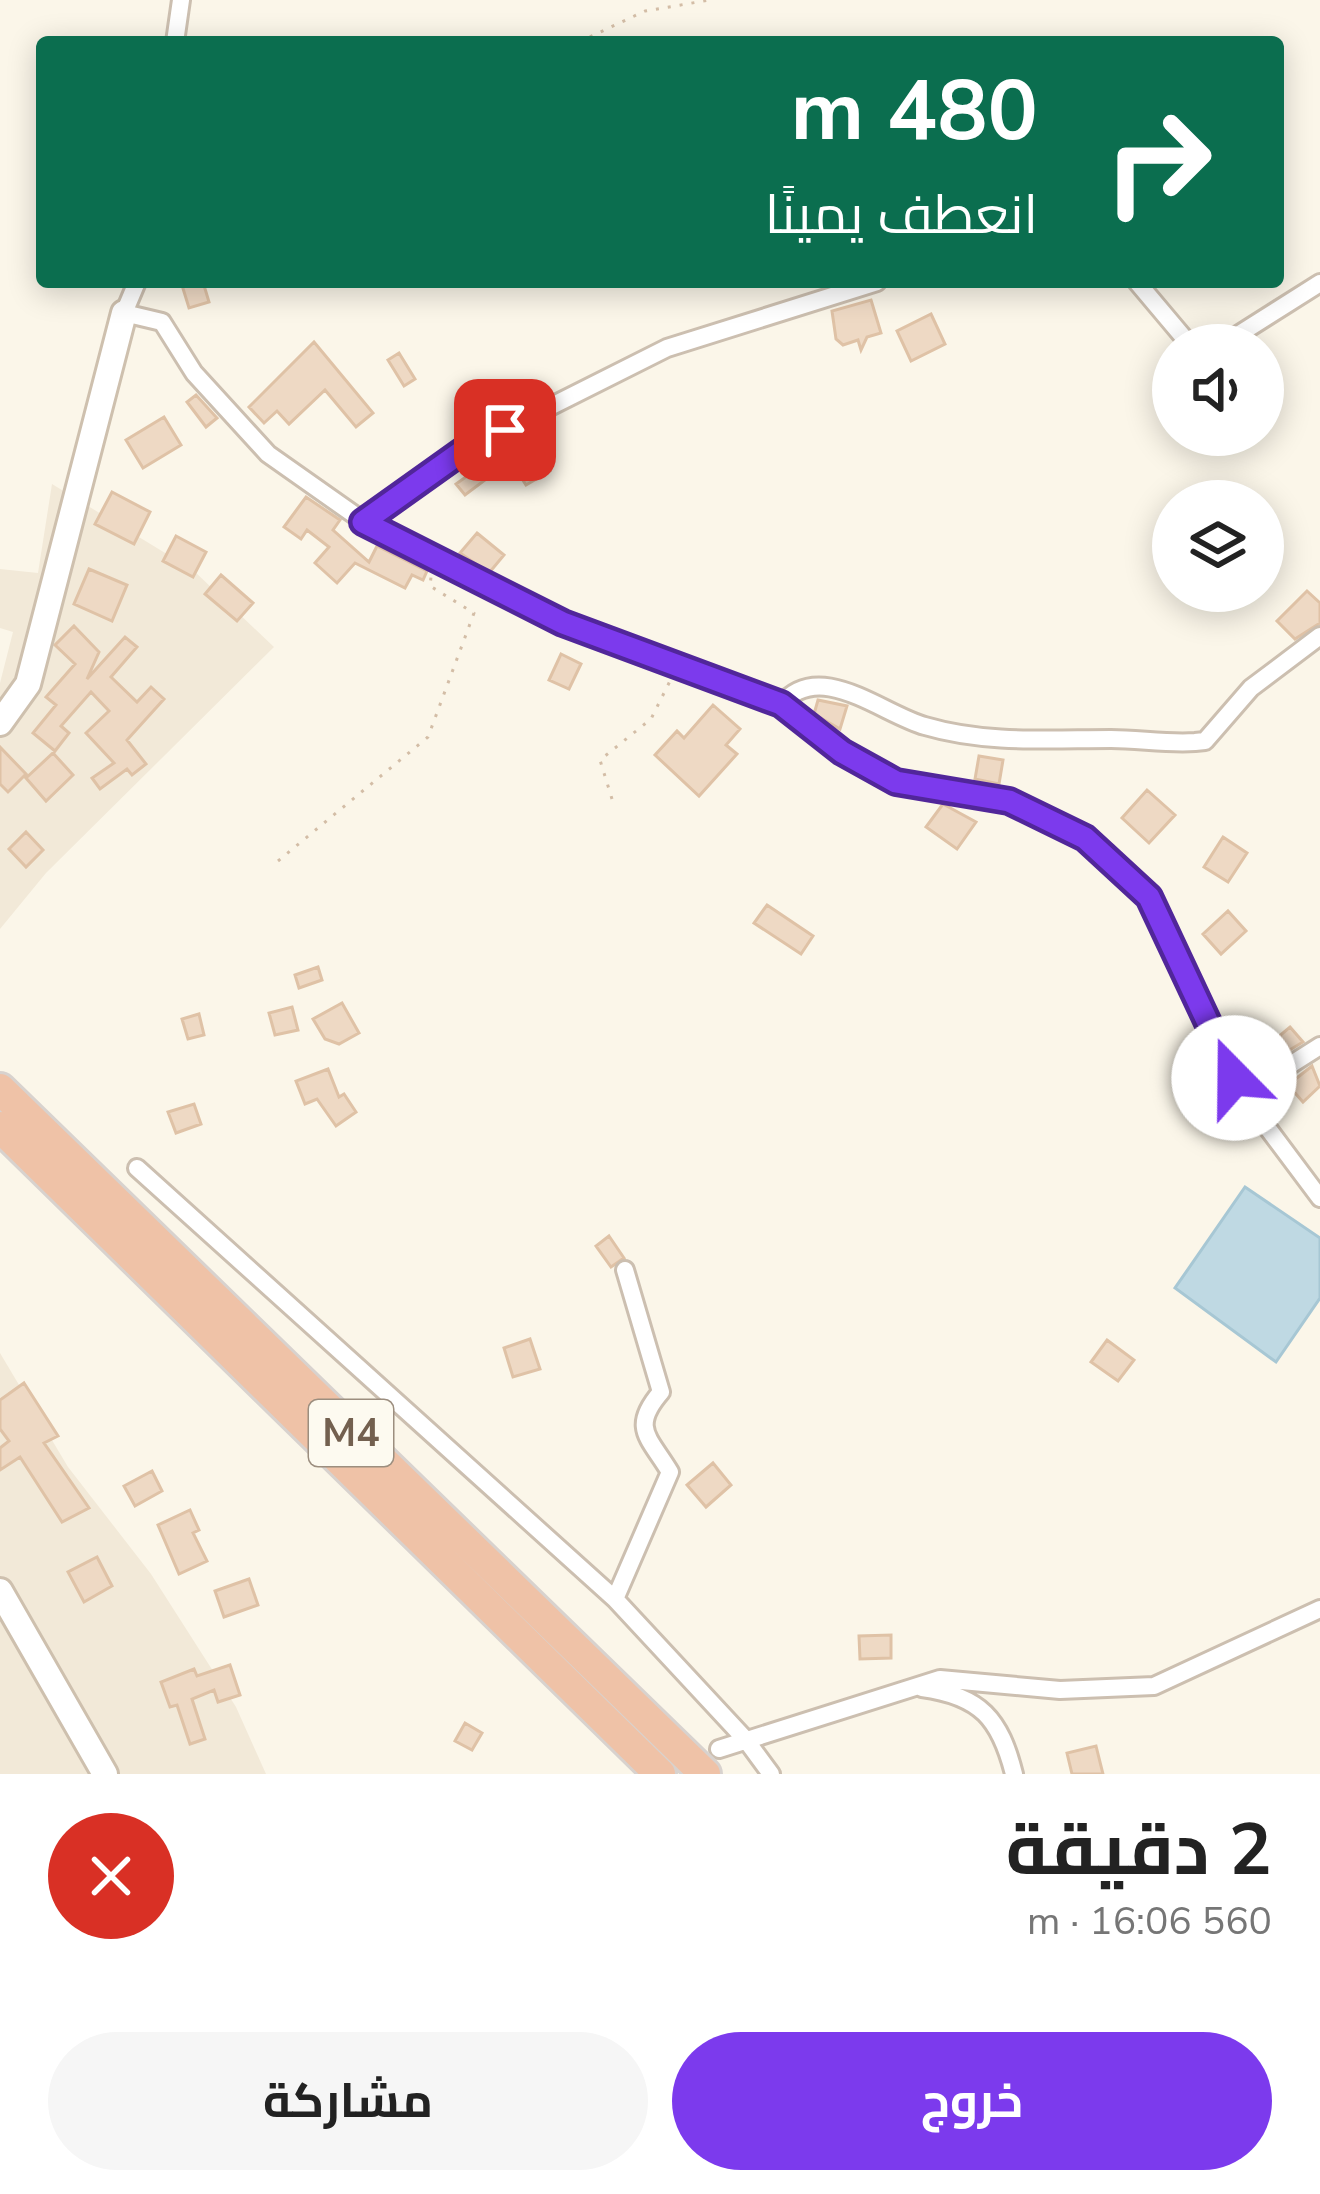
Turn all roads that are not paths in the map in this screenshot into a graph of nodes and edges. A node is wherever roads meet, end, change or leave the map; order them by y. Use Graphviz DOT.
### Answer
graph roads {
  1 [pos="181,0"];
  2 [pos="176,36"];
  3 [pos="1320,283"];
  4 [pos="134,288"];
  5 [pos="858,288"];
  6 [pos="1142,288"];
  7 [pos="124,313"];
  8 [pos="1172,324"];
  9 [pos="1255,324"];
  10 [pos="363,522"];
  11 [pos="1320,636"];
  12 [pos="781,704"];
  13 [pos="0,723"];
  14 [pos="1320,1046"];
  15 [pos="0,1089"];
  16 [pos="1243,1095"];
  17 [pos="0,1126"];
  18 [pos="137,1168"];
  19 [pos="1320,1198"];
  20 [pos="625,1270"];
  21 [pos="0,1591"];
  22 [pos="615,1599"];
  23 [pos="1320,1610"];
  24 [pos="903,1688"];
  25 [pos="746,1740"];
  26 [pos="712,1762"];
  27 [pos="105,1774"];
  28 [pos="660,1774"];
  29 [pos="771,1774"];
  30 [pos="1013,1774"];
  1 -- 2 [label="street"];
  3 -- 9 [label="street"];
  4 -- 7 [label="street"];
  5 -- 10 [label="street"];
  6 -- 8 [label="street"];
  7 -- 10 [label="street"];
  7 -- 13 [label="street"];
  10 -- 12 [label="street"];
  11 -- 12 [label="street"];
  12 -- 16 [label="street"];
  14 -- 16 [label="street"];
  15 -- 26 [label="highway, M4"];
  16 -- 19 [label="street"];
  17 -- 28 [label="highway, M4"];
  18 -- 22 [label="street"];
  20 -- 22 [label="street"];
  21 -- 27 [label="street"];
  22 -- 25 [label="street"];
  23 -- 24 [label="street"];
  24 -- 25 [label="street"];
  24 -- 30 [label="street"];
  25 -- 26 [label="street"];
  25 -- 29 [label="street"];
}
